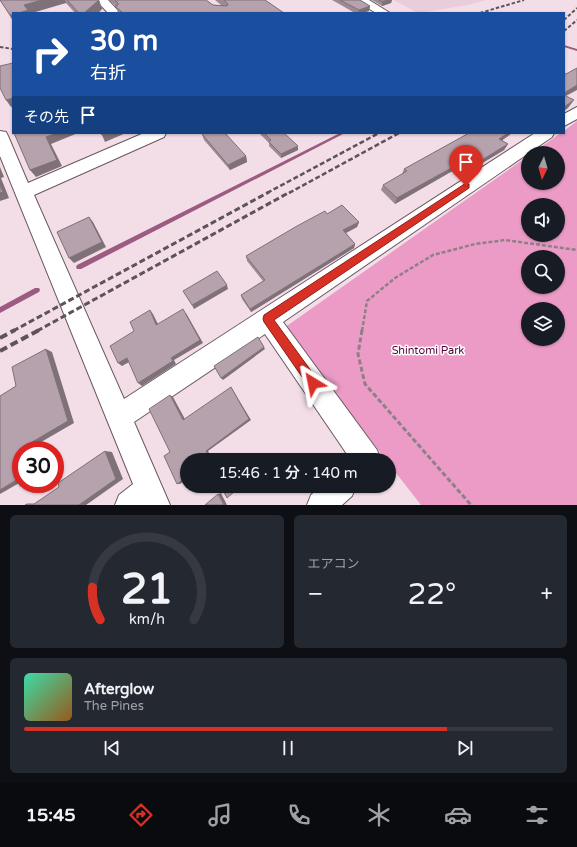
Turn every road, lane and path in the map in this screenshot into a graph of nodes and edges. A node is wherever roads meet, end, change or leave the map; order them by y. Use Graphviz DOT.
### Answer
graph roads {
  1 [pos="102,0"];
  2 [pos="361,0"];
  3 [pos="113,12"];
  4 [pos="382,12"];
  5 [pos="577,112"];
  6 [pos="565,120"];
  7 [pos="153,134"];
  8 [pos="545,134"];
  9 [pos="0,136"];
  10 [pos="133,138"];
  11 [pos="24,192"];
  12 [pos="577,250"];
  13 [pos="268,319"];
  14 [pos="119,417"];
  15 [pos="362,453"];
  16 [pos="334,493"];
  17 [pos="144,500"];
  18 [pos="321,505"];
  19 [pos="471,505"];
  1 -- 3 [label="street"];
  2 -- 4 [label="street"];
  5 -- 6 [label="street"];
  7 -- 10 [label="street"];
  8 -- 13 [label="street"];
  9 -- 11 [label="street"];
  10 -- 11 [label="street"];
  11 -- 14 [label="street"];
  12 -- 19 [label="path"];
  13 -- 14 [label="street"];
  13 -- 15 [label="street"];
  14 -- 17 [label="street"];
  16 -- 18 [label="street"];
}
